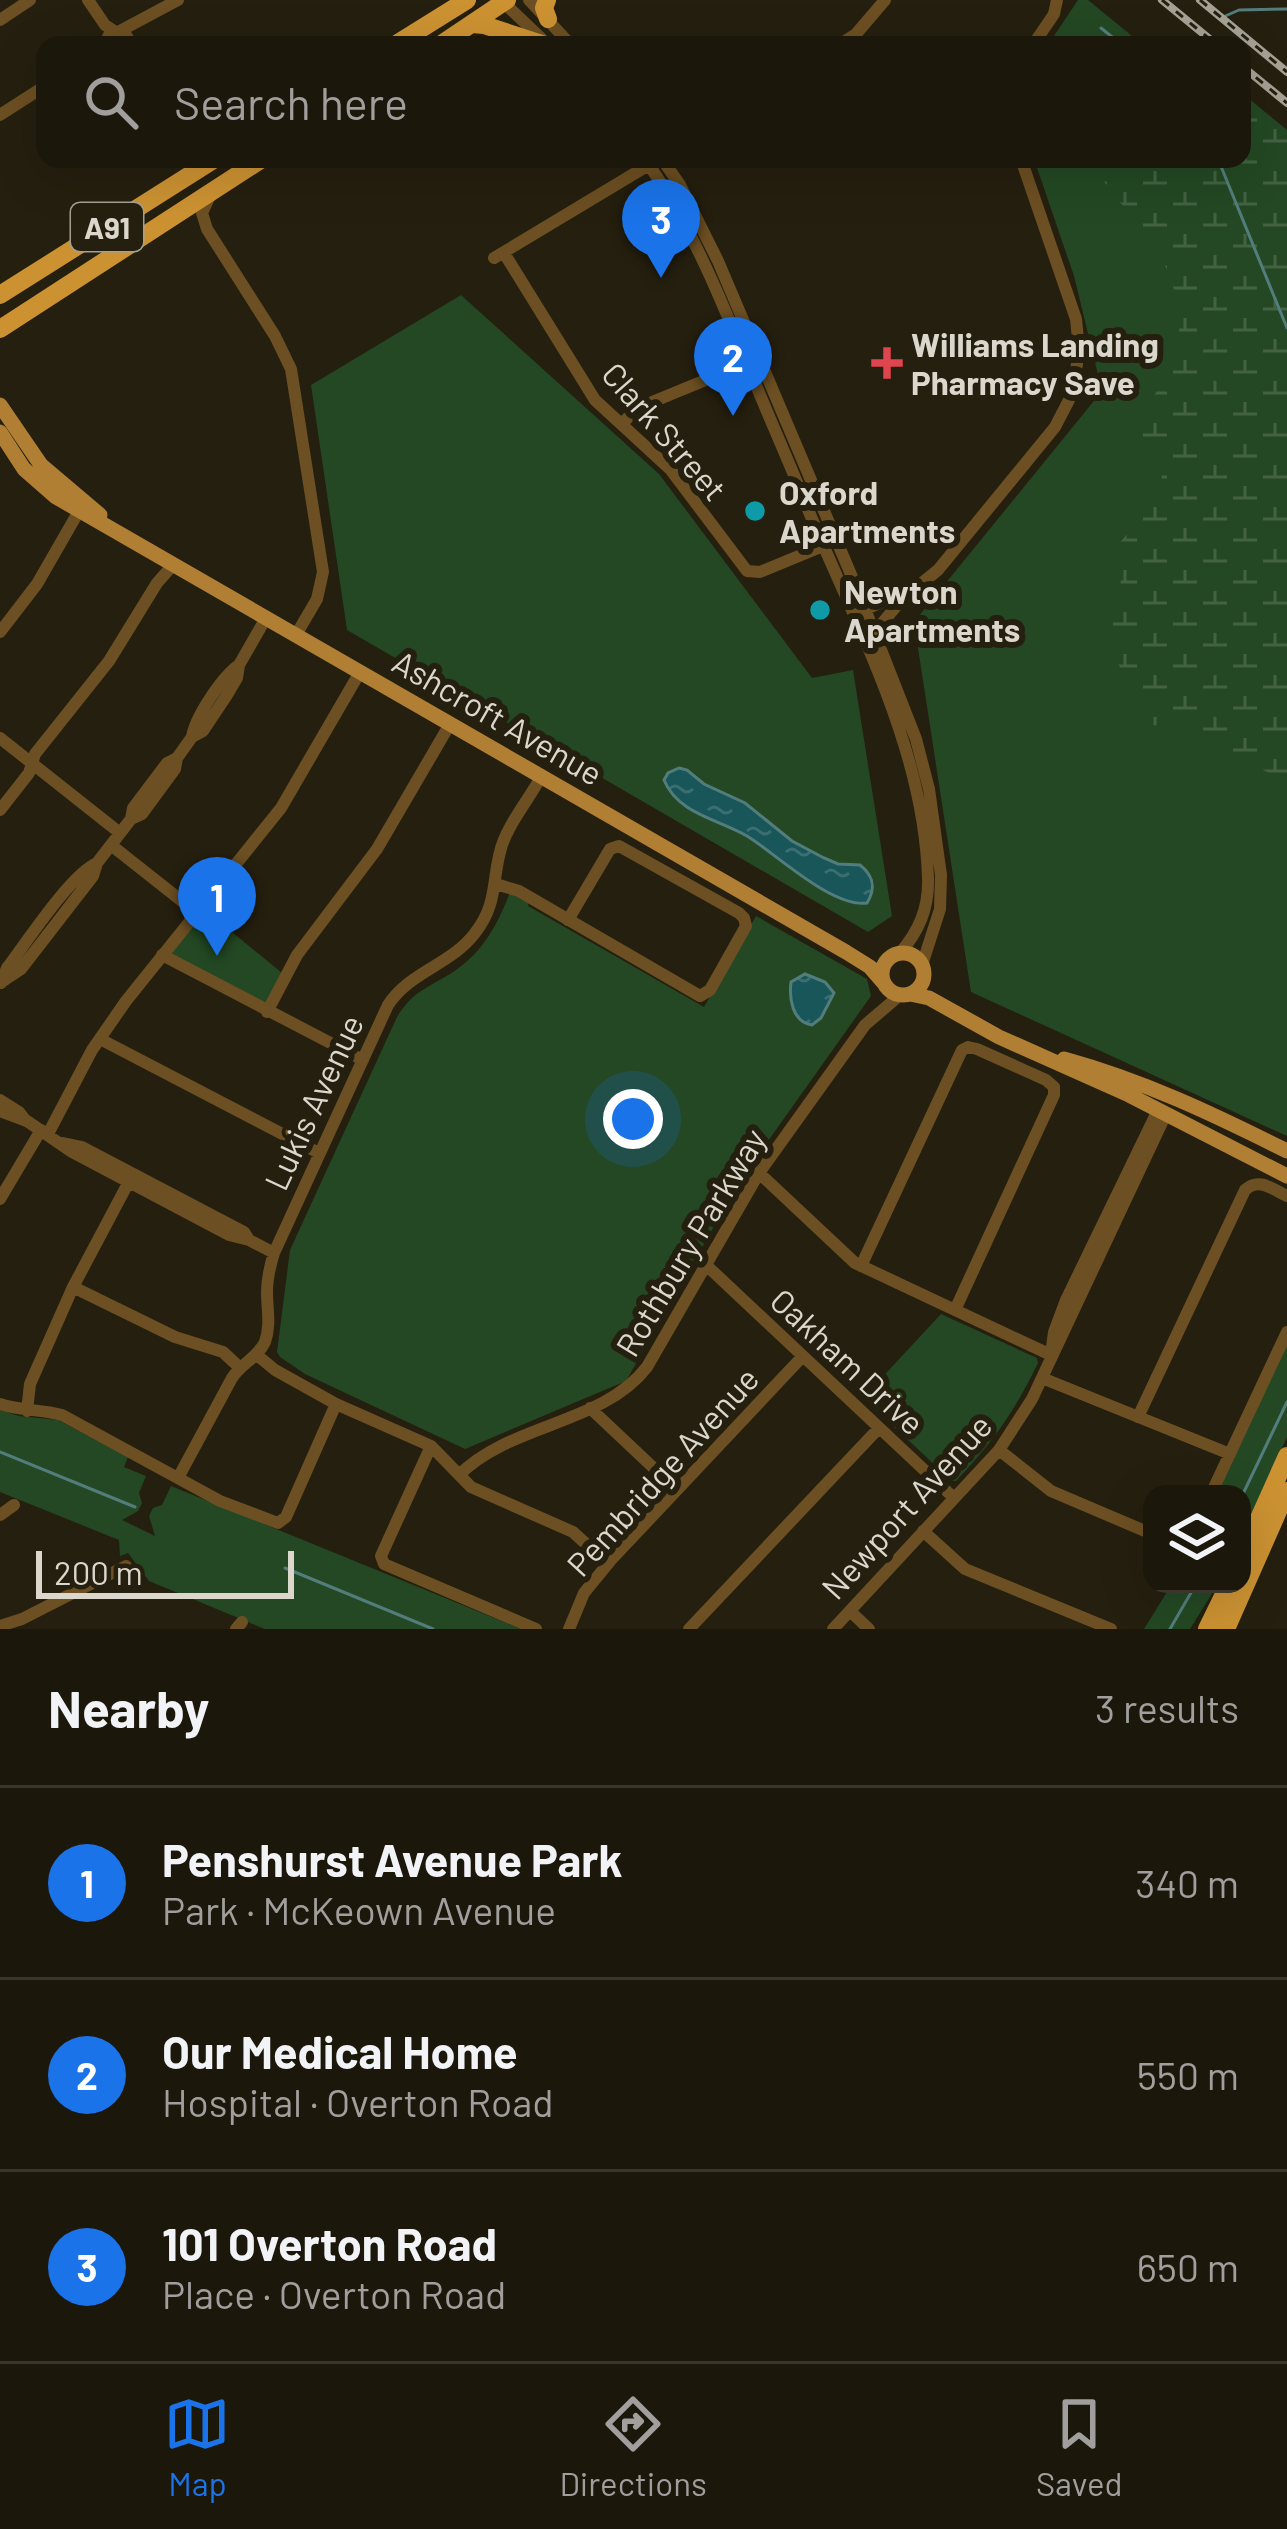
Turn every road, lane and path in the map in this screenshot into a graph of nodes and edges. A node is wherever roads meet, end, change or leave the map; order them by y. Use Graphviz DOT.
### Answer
graph roads {
  1 [pos="30,0"];
  2 [pos="178,0"];
  3 [pos="467,0"];
  4 [pos="529,0"];
  5 [pos="885,0"];
  6 [pos="1053,0"];
  7 [pos="504,1"];
  8 [pos="91,4"];
  9 [pos="449,7"];
  10 [pos="547,10"];
  11 [pos="158,13"];
  12 [pos="0,20"];
  13 [pos="472,24"];
  14 [pos="110,36"];
  15 [pos="115,36"];
  16 [pos="138,36"];
  17 [pos="408,36"];
  18 [pos="454,36"];
  19 [pos="519,36"];
  20 [pos="538,36"];
  21 [pos="565,36"];
  22 [pos="853,36"];
  23 [pos="1039,36"];
  24 [pos="36,92"];
  25 [pos="0,115"];
  26 [pos="201,168"];
  27 [pos="248,168"];
  28 [pos="641,168"];
  29 [pos="658,168"];
  30 [pos="662,168"];
  31 [pos="1024,168"];
  32 [pos="217,187"];
  33 [pos="173,216"];
  34 [pos="207,230"];
  35 [pos="0,295"];
  36 [pos="38,304"];
  37 [pos="0,329"];
  38 [pos="0,340"];
  39 [pos="747,363"];
  40 [pos="0,405"];
  41 [pos="621,424"];
  42 [pos="0,432"];
  43 [pos="79,511"];
  44 [pos="120,533"];
  45 [pos="823,546"];
  46 [pos="169,562"];
  47 [pos="909,591"];
  48 [pos="859,612"];
  49 [pos="266,618"];
  50 [pos="0,632"];
  51 [pos="296,635"];
  52 [pos="875,637"];
  53 [pos="360,672"];
  54 [pos="450,724"];
  55 [pos="0,738"];
  56 [pos="32,764"];
  57 [pos="541,777"];
  58 [pos="0,810"];
  59 [pos="116,839"];
  60 [pos="496,884"];
  61 [pos="197,913"];
  62 [pos="568,920"];
  63 [pos="847,952"];
  64 [pos="162,956"];
  65 [pos="894,956"];
  66 [pos="923,971"];
  67 [pos="1,983"];
  68 [pos="895,989"];
  69 [pos="267,1012"];
  70 [pos="964,1017"];
  71 [pos="100,1039"];
  72 [pos="1026,1049"];
  73 [pos="363,1060"];
  74 [pos="1151,1087"];
  75 [pos="0,1100"];
  76 [pos="0,1111"];
  77 [pos="1162,1112"];
  78 [pos="27,1121"];
  79 [pos="45,1132"];
  80 [pos="1287,1151"];
  81 [pos="319,1153"];
  82 [pos="759,1173"];
  83 [pos="1287,1176"];
  84 [pos="131,1178"];
  85 [pos="1287,1196"];
  86 [pos="0,1199"];
  87 [pos="274,1253"];
  88 [pos="705,1264"];
  89 [pos="861,1266"];
  90 [pos="73,1287"];
  91 [pos="955,1310"];
  92 [pos="1287,1332"];
  93 [pos="1051,1354"];
  94 [pos="257,1355"];
  95 [pos="803,1356"];
  96 [pos="239,1367"];
  97 [pos="1042,1378"];
  98 [pos="0,1404"];
  99 [pos="336,1404"];
  100 [pos="590,1408"];
  101 [pos="27,1411"];
  102 [pos="1138,1417"];
  103 [pos="879,1428"];
  104 [pos="431,1446"];
  105 [pos="999,1450"];
  106 [pos="1230,1454"];
  107 [pos="1287,1456"];
  108 [pos="459,1475"];
  109 [pos="178,1478"];
  110 [pos="1215,1485"];
  111 [pos="677,1490"];
  112 [pos="1287,1491"];
  113 [pos="954,1498"];
  114 [pos="14,1505"];
  115 [pos="0,1516"];
  116 [pos="1143,1530"];
  117 [pos="923,1531"];
  118 [pos="1251,1536"];
  119 [pos="608,1564"];
  120 [pos="126,1566"];
  121 [pos="1225,1593"];
  122 [pos="850,1611"];
  123 [pos="4,1627"];
  124 [pos="536,1629"];
  125 [pos="569,1629"];
  126 [pos="689,1629"];
  127 [pos="833,1629"];
  128 [pos="869,1629"];
  129 [pos="1111,1629"];
  130 [pos="1208,1629"];
  131 [pos="1226,1629"];
  1 -- 12 [label="street"];
  2 -- 11 [label="street"];
  3 -- 9 [label="highway"];
  4 -- 10 [label="street"];
  5 -- 22 [label="street"];
  6 -- 23 [label="street"];
  7 -- 13 [label="highway"];
  7 -- 20 [label="street"];
  8 -- 14 [label="street"];
  9 -- 17 [label="highway"];
  10 -- 21 [label="street"];
  11 -- 15 [label="street"];
  11 -- 16 [label="street"];
  13 -- 18 [label="highway"];
  13 -- 19 [label="highway"];
  24 -- 25 [label="street"];
  26 -- 35 [label="highway, A91"];
  27 -- 32 [label="highway, A91"];
  28 -- 41 [label="street, Clark Street"];
  29 -- 39 [label="street"];
  30 -- 48 [label="street"];
  31 -- 47 [label="street"];
  32 -- 33 [label="highway, A91"];
  32 -- 34 [label="street"];
  33 -- 34 [label="street"];
  33 -- 36 [label="highway, A91"];
  34 -- 51 [label="street"];
  36 -- 37 [label="highway, A91"];
  36 -- 38 [label="highway"];
  39 -- 41 [label="street"];
  39 -- 45 [label="street"];
  40 -- 44 [label="main road, Ashcroft Avenue"];
  41 -- 45 [label="street, Clark Street"];
  42 -- 43 [label="main road, Ashcroft Avenue"];
  43 -- 44 [label="main road, Ashcroft Avenue"];
  43 -- 50 [label="street"];
  44 -- 46 [label="main road, Ashcroft Avenue"];
  45 -- 48 [label="street"];
  46 -- 49 [label="main road, Ashcroft Avenue"];
  46 -- 56 [label="street"];
  47 -- 48 [label="street"];
  47 -- 52 [label="street"];
  48 -- 52 [label="street"];
  48 -- 65 [label="street"];
  49 -- 51 [label="main road, Ashcroft Avenue"];
  49 -- 59 [label="street"];
  51 -- 53 [label="main road, Ashcroft Avenue"];
  52 -- 66 [label="street"];
  53 -- 54 [label="main road, Ashcroft Avenue"];
  53 -- 61 [label="street"];
  54 -- 57 [label="main road, Ashcroft Avenue"];
  54 -- 69 [label="street"];
  55 -- 56 [label="street"];
  56 -- 58 [label="street"];
  56 -- 59 [label="street"];
  57 -- 60 [label="street, Lukis Avenue"];
  57 -- 63 [label="main road, Ashcroft Avenue"];
  59 -- 61 [label="street"];
  59 -- 67 [label="street"];
  60 -- 62 [label="street"];
  60 -- 73 [label="street, Lukis Avenue"];
  61 -- 64 [label="street"];
  62 -- 62 [label="street"];
  63 -- 65 [label="main road, Ashcroft Avenue"];
  63 -- 68 [label="main road, Ashcroft Avenue"];
  64 -- 69 [label="street"];
  64 -- 71 [label="street"];
  65 -- 66 [label="main road"];
  65 -- 68 [label="main road"];
  66 -- 68 [label="main road"];
  66 -- 70 [label="main road, Ashcroft Avenue"];
  68 -- 70 [label="main road, Ashcroft Avenue"];
  68 -- 82 [label="street, Rothbury Parkway"];
  69 -- 73 [label="street"];
  70 -- 72 [label="main road, Ashcroft Avenue"];
  71 -- 79 [label="street"];
  71 -- 81 [label="street"];
  72 -- 74 [label="main road, Ashcroft Avenue"];
  72 -- 77 [label="main road, Ashcroft Avenue"];
  73 -- 81 [label="street, Lukis Avenue"];
  74 -- 77 [label="main road"];
  74 -- 80 [label="main road, Ashcroft Avenue"];
  75 -- 78 [label="street"];
  76 -- 78 [label="street"];
  77 -- 83 [label="main road, Ashcroft Avenue"];
  77 -- 93 [label="street, Newport Avenue"];
  78 -- 79 [label="street"];
  79 -- 84 [label="street"];
  79 -- 86 [label="street"];
  81 -- 87 [label="street, Lukis Avenue"];
  82 -- 88 [label="street, Rothbury Parkway"];
  82 -- 89 [label="street"];
  84 -- 87 [label="street"];
  84 -- 90 [label="street"];
  85 -- 102 [label="street"];
  87 -- 94 [label="street, Lukis Avenue"];
  88 -- 95 [label="street, Oakham Drive"];
  88 -- 100 [label="street, Rothbury Parkway"];
  89 -- 91 [label="street"];
  89 -- 91 [label="street"];
  90 -- 96 [label="street"];
  90 -- 101 [label="street"];
  91 -- 93 [label="street"];
  92 -- 106 [label="street"];
  93 -- 97 [label="street, Newport Avenue"];
  94 -- 96 [label="street"];
  94 -- 99 [label="street"];
  95 -- 103 [label="street, Oakham Drive"];
  95 -- 111 [label="street, Pembridge Avenue"];
  96 -- 109 [label="street"];
  97 -- 102 [label="street"];
  97 -- 105 [label="street, Newport Avenue"];
  98 -- 101 [label="street"];
  99 -- 104 [label="street"];
  99 -- 109 [label="street"];
  100 -- 108 [label="street, Rothbury Parkway"];
  100 -- 111 [label="street"];
  101 -- 109 [label="street"];
  102 -- 106 [label="street"];
  103 -- 113 [label="street, Oakham Drive"];
  103 -- 126 [label="street"];
  104 -- 108 [label="street"];
  104 -- 124 [label="street"];
  105 -- 113 [label="street, Newport Avenue"];
  105 -- 116 [label="street"];
  106 -- 110 [label="street"];
  107 -- 118 [label="highway"];
  108 -- 119 [label="street"];
  111 -- 119 [label="street, Pembridge Avenue"];
  112 -- 131 [label="highway"];
  113 -- 117 [label="street, Newport Avenue"];
  114 -- 115 [label="street"];
  117 -- 122 [label="street, Newport Avenue"];
  117 -- 129 [label="street"];
  119 -- 125 [label="street, Pembridge Avenue"];
  120 -- 123 [label="street"];
  121 -- 130 [label="highway"];
  122 -- 127 [label="street, Newport Avenue"];
  122 -- 128 [label="street"];
}
